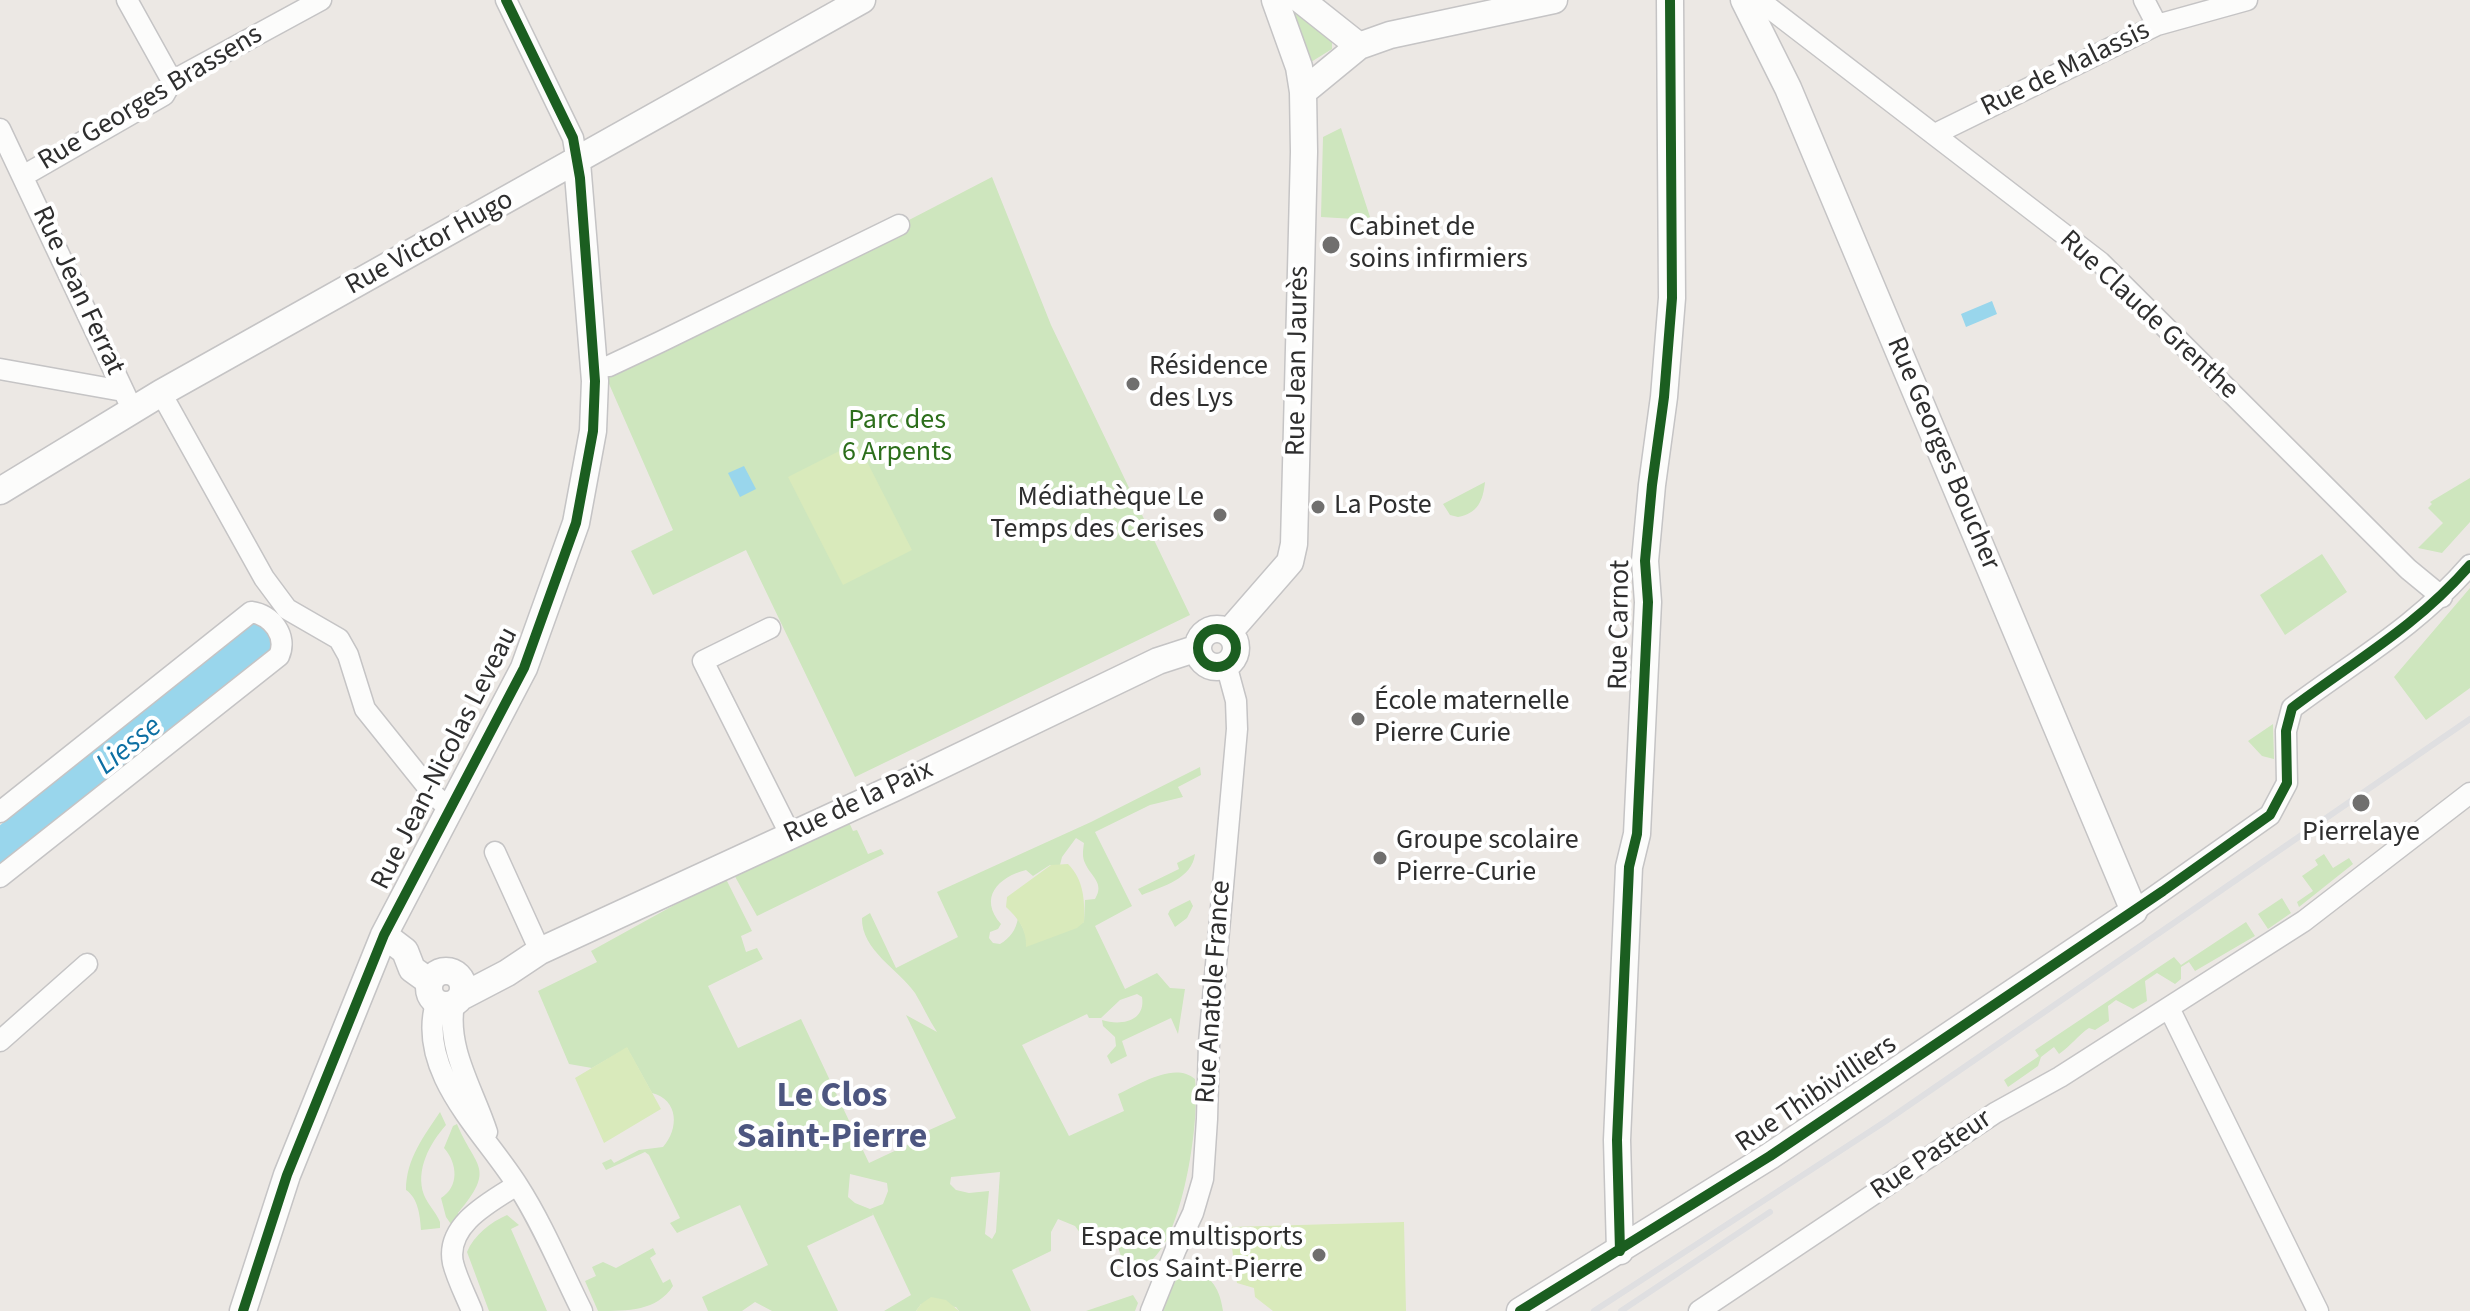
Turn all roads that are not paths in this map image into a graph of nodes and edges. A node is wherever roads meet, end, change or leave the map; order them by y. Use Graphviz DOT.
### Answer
graph roads {
  1 [pos="127,0"];
  2 [pos="321,0"];
  3 [pos="506,0"];
  4 [pos="862,0"];
  5 [pos="1275,0"];
  6 [pos="1301,0"];
  7 [pos="1554,0"];
  8 [pos="1670,0"];
  9 [pos="1744,0"];
  10 [pos="1759,0"];
  11 [pos="2144,0"];
  12 [pos="2247,0"];
  13 [pos="2157,25"];
  14 [pos="1359,46"];
  15 [pos="172,81"];
  16 [pos="1303,92"];
  17 [pos="0,129"];
  18 [pos="1935,134"];
  19 [pos="577,162"];
  20 [pos="23,176"];
  21 [pos="899,225"];
  22 [pos="594,367"];
  23 [pos="0,369"];
  24 [pos="161,393"];
  25 [pos="128,401"];
  26 [pos="0,491"];
  27 [pos="2470,565"];
  28 [pos="2442,597"];
  29 [pos="770,628"];
  30 [pos="1229,632"];
  31 [pos="1198,648"];
  32 [pos="1226,664"];
  33 [pos="2470,793"];
  34 [pos="450,809"];
  35 [pos="0,812"];
  36 [pos="790,834"];
  37 [pos="495,852"];
  38 [pos="0,877"];
  39 [pos="2134,911"];
  40 [pos="394,943"];
  41 [pos="532,957"];
  42 [pos="87,964"];
  43 [pos="446,988"];
  44 [pos="2169,1008"];
  45 [pos="0,1041"];
  46 [pos="517,1185"];
  47 [pos="1620,1251"];
  48 [pos="243,1311"];
  49 [pos="472,1311"];
  50 [pos="582,1311"];
  51 [pos="1151,1311"];
  52 [pos="1520,1311"];
  53 [pos="1699,1311"];
  54 [pos="2318,1311"];
  1 -- 15 [label="street"];
  2 -- 15 [label="street, Rue Georges Brassens"];
  3 -- 19 [label="street"];
  4 -- 19 [label="street, Rue Victor Hugo"];
  5 -- 16 [label="street, Rue Jean Jaurès"];
  6 -- 14 [label="street"];
  7 -- 14 [label="street"];
  8 -- 47 [label="street, Rue Carnot"];
  9 -- 39 [label="street, Rue Georges Boucher"];
  10 -- 18 [label="street, Rue Claude Grenthe"];
  11 -- 13 [label="street"];
  12 -- 13 [label="street, Rue de Malassis"];
  13 -- 18 [label="street, Rue de Malassis"];
  14 -- 16 [label="street"];
  15 -- 20 [label="street, Rue Georges Brassens"];
  16 -- 30 [label="street, Rue Jean Jaurès"];
  17 -- 20 [label="street, Rue Jean Ferrat"];
  18 -- 28 [label="street, Rue Claude Grenthe"];
  19 -- 22 [label="street, Rue Jean-Nicolas Leveau"];
  19 -- 24 [label="street, Rue Victor Hugo"];
  20 -- 25 [label="street, Rue Jean Ferrat"];
  21 -- 22 [label="street"];
  22 -- 34 [label="street, Rue Jean-Nicolas Leveau"];
  23 -- 25 [label="street"];
  24 -- 25 [label="street, Rue Victor Hugo"];
  24 -- 34 [label="street"];
  25 -- 26 [label="street, Rue Victor Hugo"];
  27 -- 28 [label="street"];
  28 -- 39 [label="street"];
  29 -- 36 [label="street"];
  30 -- 31 [label="street"];
  30 -- 32 [label="street"];
  31 -- 32 [label="street"];
  31 -- 36 [label="street, Rue de la Paix"];
  32 -- 51 [label="street, Rue Anatole France"];
  33 -- 44 [label="street, Rue Pasteur"];
  34 -- 40 [label="street, Rue Jean-Nicolas Leveau"];
  35 -- 38 [label="street"];
  36 -- 41 [label="street, Rue de la Paix"];
  37 -- 41 [label="street"];
  39 -- 47 [label="street, Rue Thibivilliers"];
  40 -- 43 [label="street"];
  40 -- 48 [label="street, Rue Jean-Nicolas Leveau"];
  41 -- 43 [label="street, Rue de la Paix"];
  42 -- 45 [label="street"];
  43 -- 46 [label="street"];
  44 -- 53 [label="street, Rue Pasteur"];
  44 -- 54 [label="street"];
  46 -- 49 [label="street"];
  46 -- 50 [label="street"];
  47 -- 52 [label="street, Rue Thibivilliers"];
}
